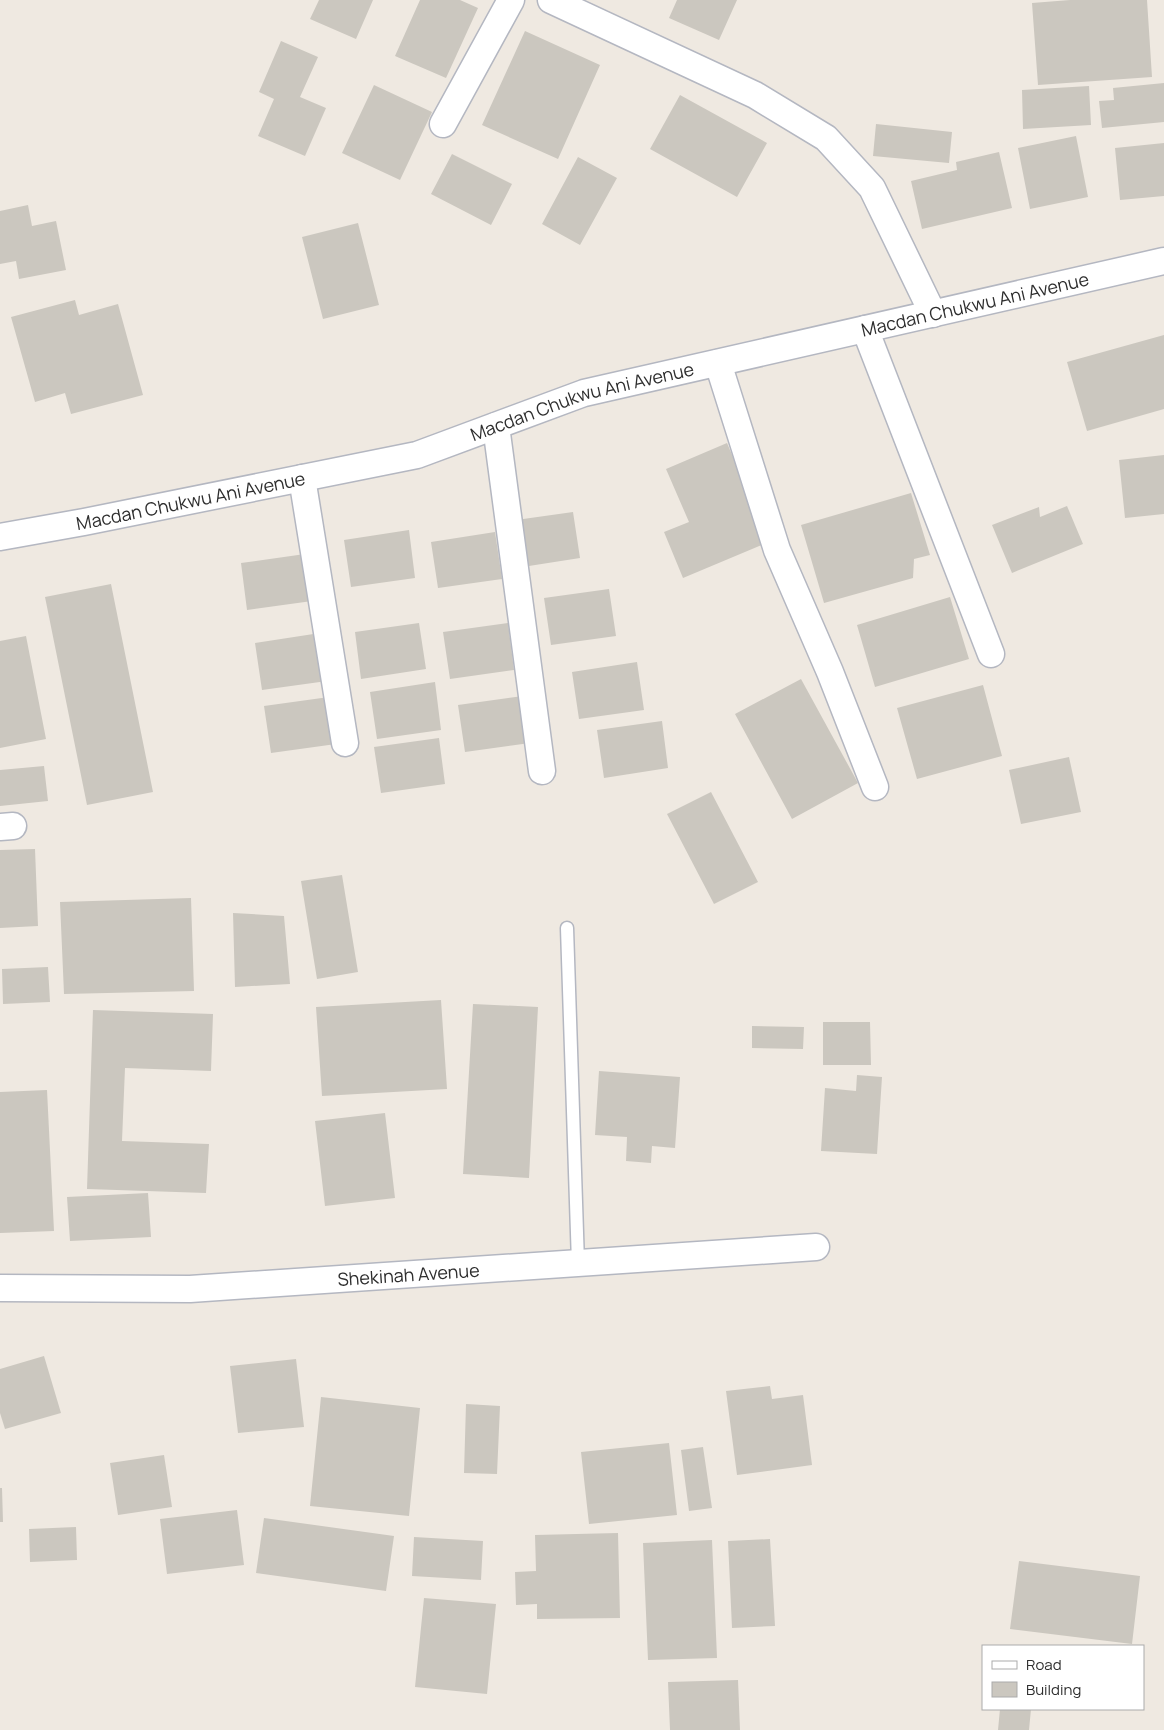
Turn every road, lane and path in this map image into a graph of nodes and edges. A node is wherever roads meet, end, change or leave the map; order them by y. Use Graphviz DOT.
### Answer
graph roads {
  1 [pos="511,0"];
  2 [pos="550,0"];
  3 [pos="443,124"];
  4 [pos="1164,261"];
  5 [pos="933,314"];
  6 [pos="864,329"];
  7 [pos="718,363"];
  8 [pos="496,426"];
  9 [pos="302,478"];
  10 [pos="0,537"];
  11 [pos="991,654"];
  12 [pos="346,743"];
  13 [pos="542,771"];
  14 [pos="875,787"];
  15 [pos="567,928"];
  16 [pos="816,1247"];
  17 [pos="578,1263"];
  18 [pos="0,1288"];
  1 -- 3 [label="street"];
  2 -- 5 [label="street"];
  4 -- 5 [label="street, Macdan Chukwu Ani Avenue"];
  5 -- 6 [label="street, Macdan Chukwu Ani Avenue"];
  6 -- 7 [label="street, Macdan Chukwu Ani Avenue"];
  6 -- 11 [label="street"];
  7 -- 8 [label="street, Macdan Chukwu Ani Avenue"];
  7 -- 14 [label="street"];
  8 -- 9 [label="street, Macdan Chukwu Ani Avenue"];
  8 -- 13 [label="street"];
  9 -- 10 [label="street, Macdan Chukwu Ani Avenue"];
  9 -- 12 [label="street"];
  15 -- 17 [label="lane"];
  16 -- 17 [label="street, Shekinah Avenue"];
  17 -- 18 [label="street, Shekinah Avenue"];
}
